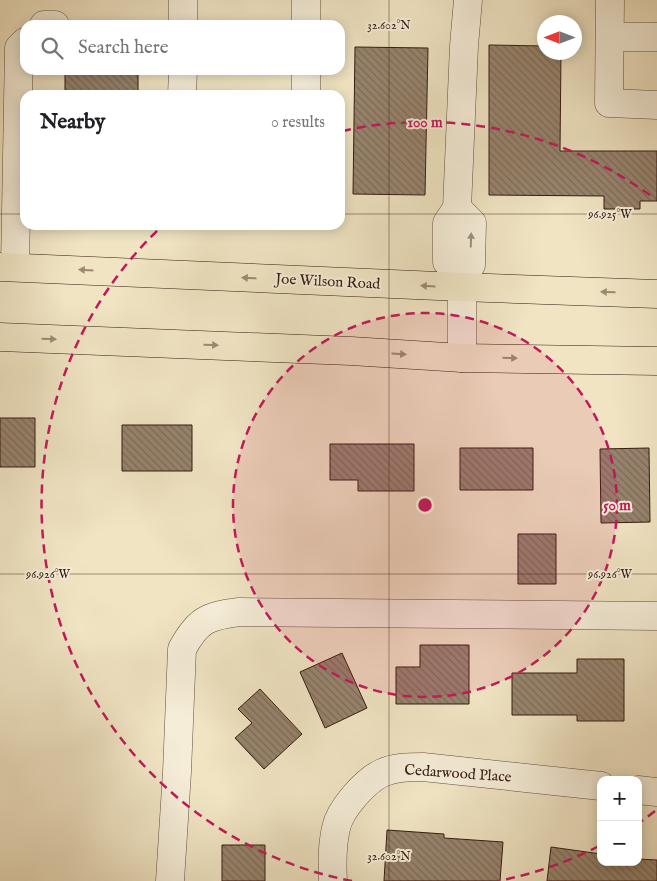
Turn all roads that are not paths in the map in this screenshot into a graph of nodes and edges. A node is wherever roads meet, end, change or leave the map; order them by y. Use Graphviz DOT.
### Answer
graph roads {
  1 [pos="183,0"];
  2 [pos="306,0"];
  3 [pos="468,0"];
  4 [pos="610,0"];
  5 [pos="183,20"];
  6 [pos="306,20"];
  7 [pos="610,37"];
  8 [pos="657,37"];
  9 [pos="20,47"];
  10 [pos="183,75"];
  11 [pos="306,75"];
  12 [pos="182,90"];
  13 [pos="306,90"];
  14 [pos="657,105"];
  15 [pos="8,267"];
  16 [pos="461,281"];
  17 [pos="657,294"];
  18 [pos="0,337"];
  19 [pos="462,358"];
  20 [pos="657,361"];
  21 [pos="657,616"];
  22 [pos="597,786"];
  23 [pos="642,790"];
  24 [pos="657,792"];
  25 [pos="170,881"];
  26 [pos="333,881"];
  1 -- 5 [label="street"];
  2 -- 6 [label="street"];
  3 -- 16 [label="street"];
  4 -- 7 [label="street"];
  7 -- 8 [label="street"];
  7 -- 14 [label="street"];
  9 -- 15 [label="street"];
  10 -- 12 [label="street"];
  11 -- 13 [label="street"];
  16 -- 15 [label="main road, Joe Wilson Road, one-way"];
  17 -- 16 [label="main road, Joe Wilson Road, one-way"];
  16 -- 19 [label="street"];
  18 -- 19 [label="main road, one-way"];
  19 -- 20 [label="main road, one-way"];
  21 -- 25 [label="street"];
  22 -- 26 [label="street, Cedarwood Place"];
  23 -- 24 [label="street"];
}
